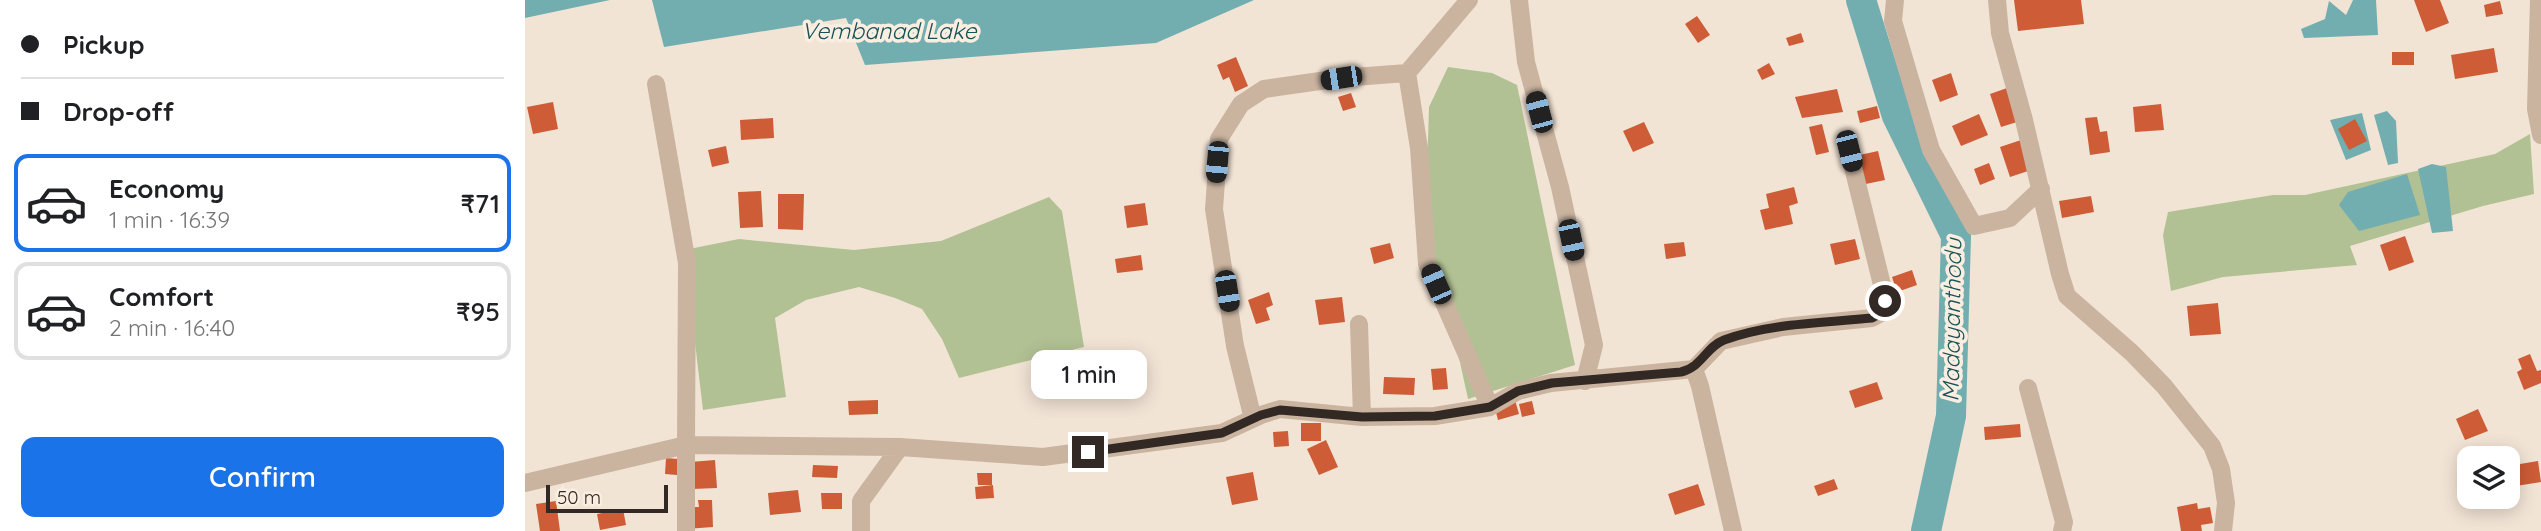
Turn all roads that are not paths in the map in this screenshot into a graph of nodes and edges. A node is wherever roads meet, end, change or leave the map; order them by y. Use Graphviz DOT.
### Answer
graph roads {
  1 [pos="1469,0"];
  2 [pos="1519,0"];
  3 [pos="1895,0"];
  4 [pos="1997,0"];
  5 [pos="2539,0"];
  6 [pos="1407,73"];
  7 [pos="656,84"];
  8 [pos="2541,135"];
  9 [pos="1849,151"];
  10 [pos="2041,189"];
  11 [pos="1359,324"];
  12 [pos="1694,369"];
  13 [pos="1585,381"];
  14 [pos="2028,388"];
  15 [pos="1490,407"];
  16 [pos="1362,417"];
  17 [pos="1253,419"];
  18 [pos="686,445"];
  19 [pos="900,447"];
  20 [pos="525,483"];
  21 [pos="686,531"];
  22 [pos="861,531"];
  23 [pos="1733,531"];
  24 [pos="2062,531"];
  25 [pos="2223,531"];
  1 -- 6 [label="street"];
  2 -- 13 [label="street"];
  3 -- 10 [label="street"];
  4 -- 10 [label="street"];
  5 -- 8 [label="street"];
  6 -- 15 [label="street"];
  6 -- 17 [label="street"];
  7 -- 18 [label="street"];
  9 -- 12 [label="street"];
  10 -- 25 [label="street"];
  11 -- 16 [label="street"];
  12 -- 13 [label="street"];
  12 -- 23 [label="street"];
  13 -- 15 [label="street"];
  14 -- 24 [label="street"];
  15 -- 16 [label="street"];
  16 -- 17 [label="street"];
  17 -- 19 [label="street"];
  18 -- 19 [label="street"];
  18 -- 20 [label="street"];
  18 -- 21 [label="street"];
  19 -- 22 [label="street"];
}
